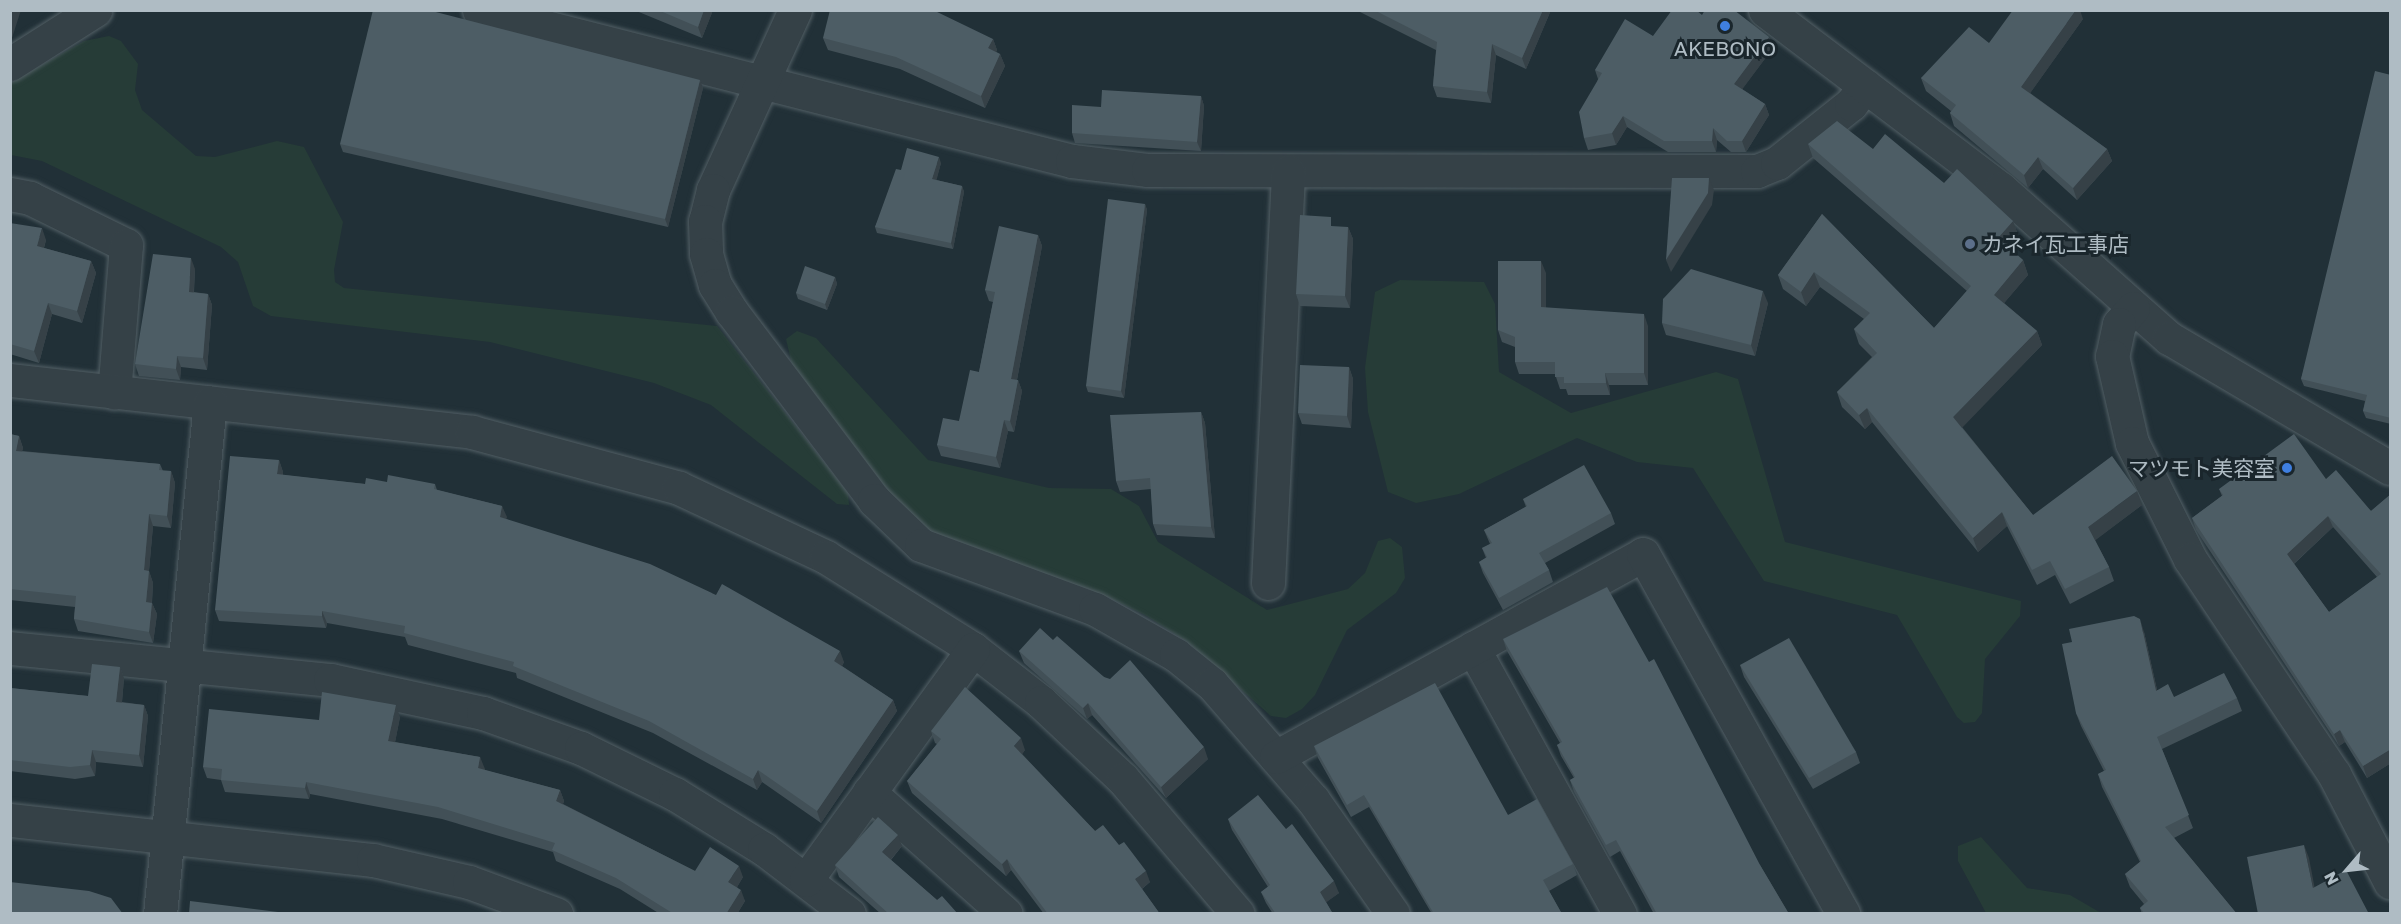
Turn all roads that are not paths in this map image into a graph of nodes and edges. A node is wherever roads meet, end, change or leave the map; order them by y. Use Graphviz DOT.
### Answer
graph roads {
  1 [pos="95,10"];
  2 [pos="479,10"];
  3 [pos="795,10"];
  4 [pos="1765,10"];
  5 [pos="10,64"];
  6 [pos="761,82"];
  7 [pos="1865,86"];
  8 [pos="1288,171"];
  9 [pos="10,194"];
  10 [pos="2133,308"];
  11 [pos="10,380"];
  12 [pos="114,393"];
  13 [pos="210,402"];
  14 [pos="2391,468"];
  15 [pos="1268,583"];
  16 [pos="10,648"];
  17 [pos="1473,648"];
  18 [pos="973,649"];
  19 [pos="184,666"];
  20 [pos="1276,757"];
  21 [pos="869,792"];
  22 [pos="10,820"];
  23 [pos="168,837"];
  24 [pos="806,880"];
  25 [pos="2391,882"];
  26 [pos="160,914"];
  27 [pos="556,914"];
  28 [pos="849,914"];
  29 [pos="1006,914"];
  30 [pos="1238,914"];
  31 [pos="1393,914"];
  32 [pos="1620,914"];
  33 [pos="1843,914"];
  1 -- 5 [label="street"];
  2 -- 6 [label="street"];
  3 -- 6 [label="street"];
  4 -- 7 [label="street"];
  6 -- 8 [label="street"];
  6 -- 20 [label="street"];
  7 -- 8 [label="street"];
  7 -- 10 [label="street"];
  8 -- 15 [label="street"];
  9 -- 12 [label="street"];
  10 -- 14 [label="street"];
  10 -- 25 [label="street"];
  11 -- 12 [label="street"];
  12 -- 13 [label="street"];
  13 -- 18 [label="street"];
  13 -- 19 [label="street"];
  16 -- 19 [label="street"];
  17 -- 20 [label="street"];
  17 -- 32 [label="street"];
  17 -- 33 [label="street"];
  18 -- 21 [label="street"];
  18 -- 30 [label="street"];
  19 -- 23 [label="street"];
  19 -- 24 [label="street"];
  20 -- 31 [label="street"];
  21 -- 24 [label="street"];
  21 -- 29 [label="street"];
  22 -- 23 [label="street"];
  23 -- 26 [label="street"];
  23 -- 27 [label="street"];
  24 -- 28 [label="street"];
}
